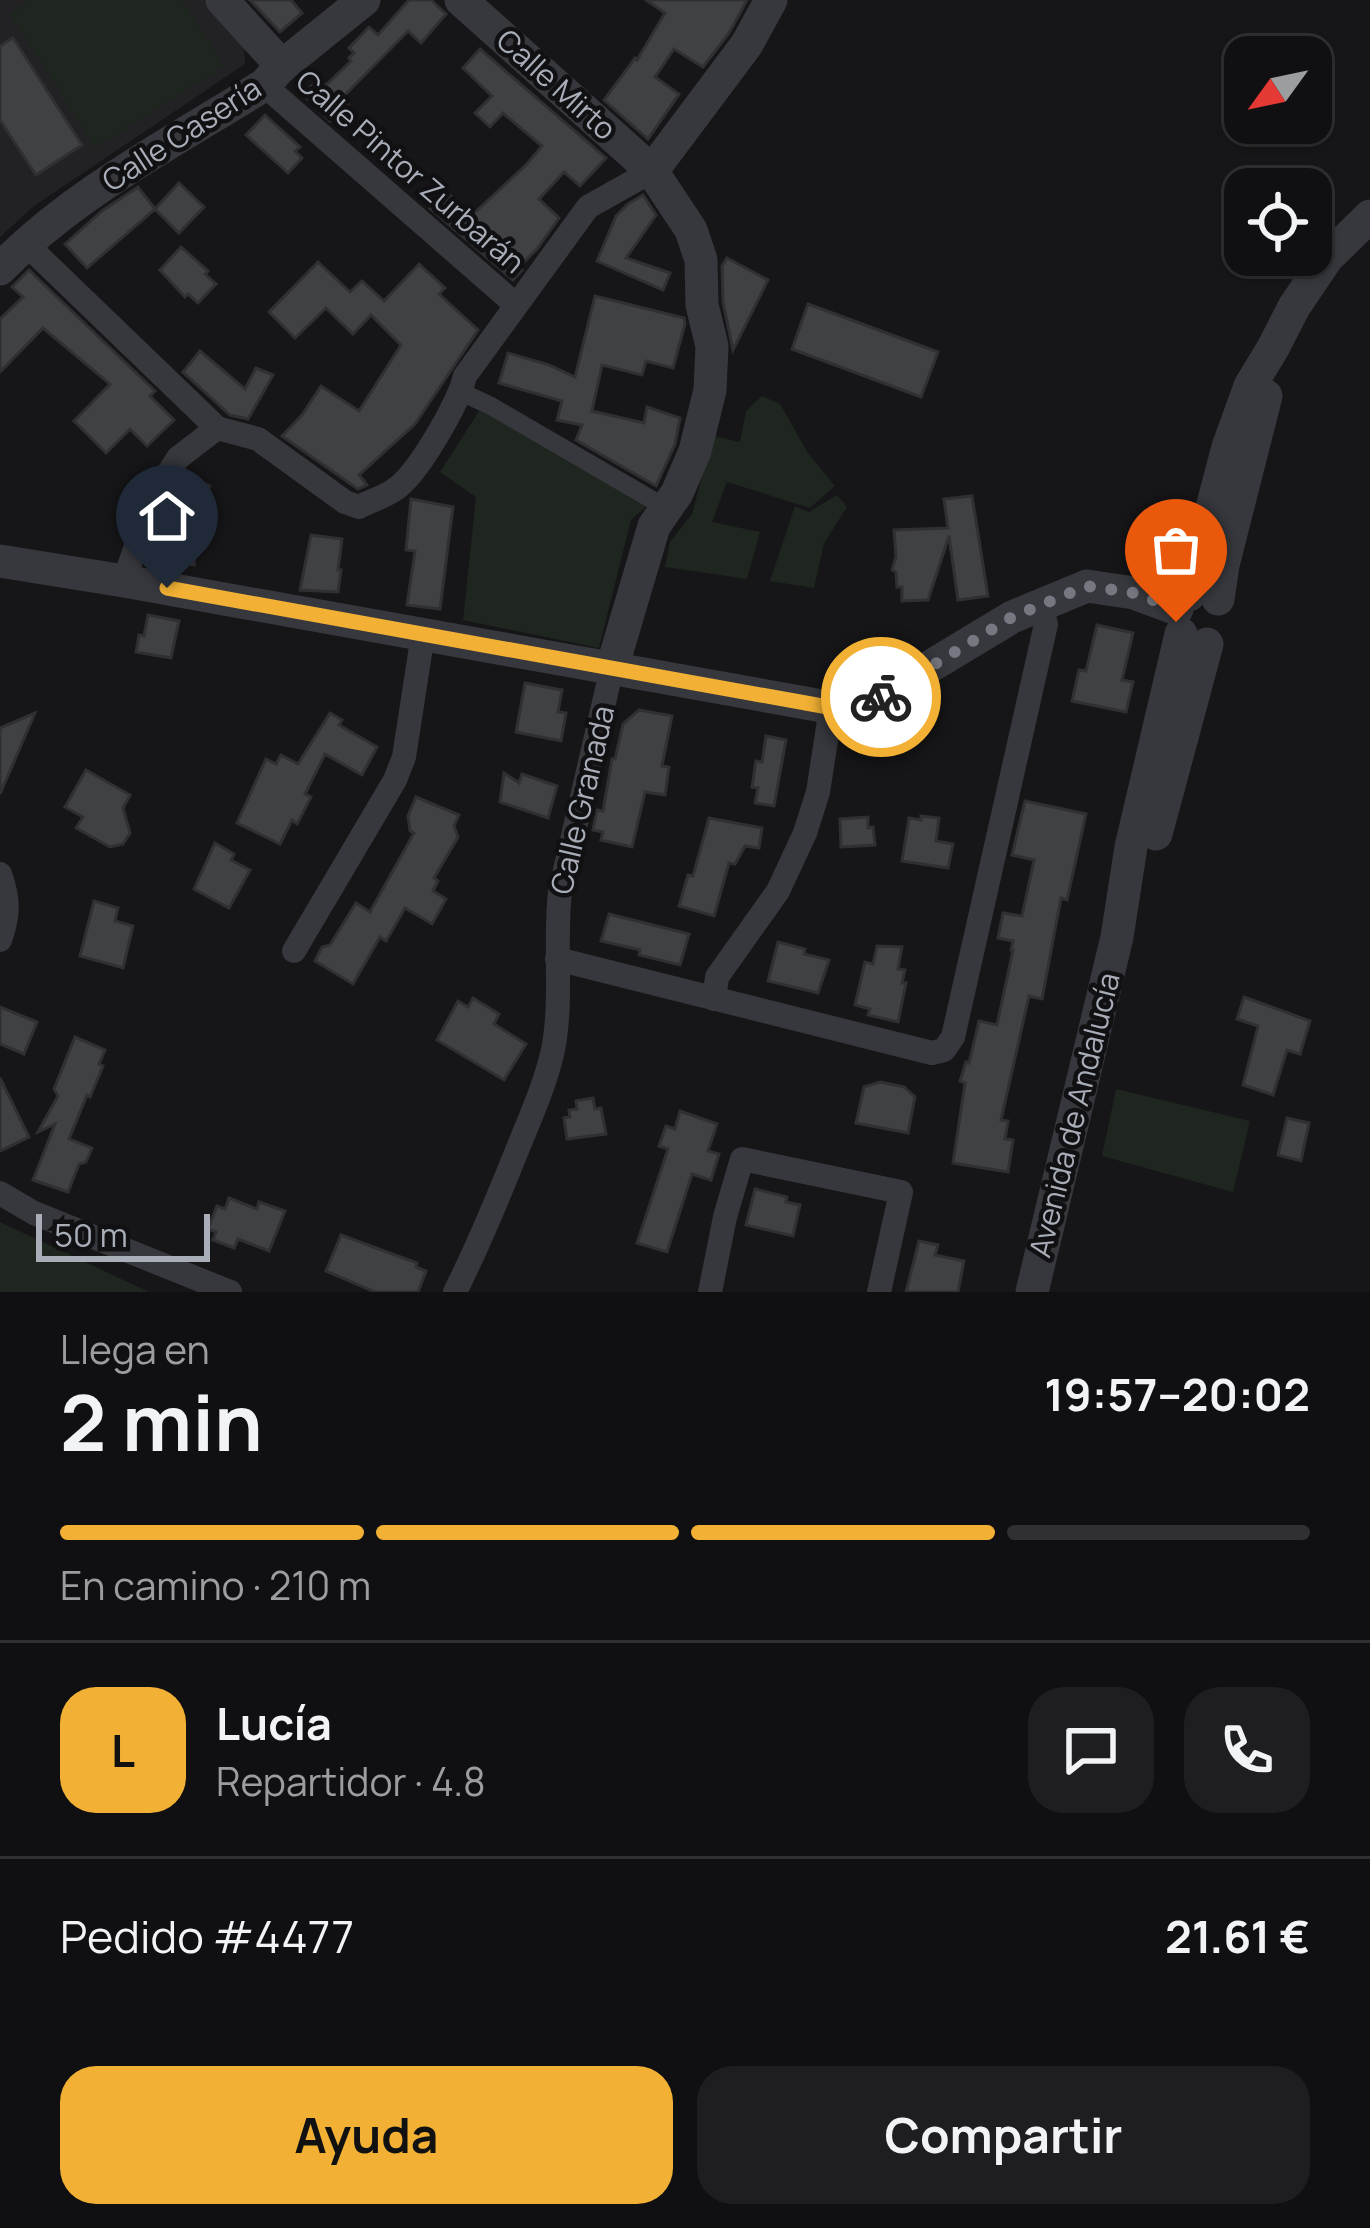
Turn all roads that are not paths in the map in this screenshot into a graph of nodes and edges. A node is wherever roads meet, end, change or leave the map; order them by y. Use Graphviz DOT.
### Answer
graph roads {
  1 [pos="222,0"];
  2 [pos="364,0"];
  3 [pos="460,0"];
  4 [pos="771,0"];
  5 [pos="273,76"];
  6 [pos="652,170"];
  7 [pos="1370,216"];
  8 [pos="25,243"];
  9 [pos="0,268"];
  10 [pos="516,305"];
  11 [pos="461,392"];
  12 [pos="217,428"];
  13 [pos="668,509"];
  14 [pos="0,561"];
  15 [pos="124,580"];
  16 [pos="1040,603"];
  17 [pos="1195,616"];
  18 [pos="423,634"];
  19 [pos="613,668"];
  20 [pos="831,708"];
  21 [pos="0,874"];
  22 [pos="0,940"];
  23 [pos="294,951"];
  24 [pos="557,959"];
  25 [pos="714,999"];
  26 [pos="0,1193"];
  27 [pos="191,1285"];
  28 [pos="230,1292"];
  29 [pos="455,1292"];
  30 [pos="710,1292"];
  31 [pos="879,1292"];
  32 [pos="1032,1292"];
  1 -- 5 [label="street"];
  2 -- 5 [label="street, Calle Casería"];
  3 -- 6 [label="street, Calle Mirto"];
  4 -- 6 [label="street"];
  5 -- 8 [label="street, Calle Casería"];
  5 -- 10 [label="street, Calle Pintor Zurbarán"];
  6 -- 10 [label="street"];
  6 -- 13 [label="street, Calle Granada"];
  7 -- 17 [label="street, Avenida de Andalucía"];
  8 -- 9 [label="street, Calle Casería"];
  8 -- 12 [label="street"];
  10 -- 11 [label="street"];
  11 -- 12 [label="street"];
  11 -- 13 [label="street"];
  12 -- 15 [label="street"];
  13 -- 19 [label="street, Calle Granada"];
  14 -- 15 [label="street"];
  15 -- 18 [label="street"];
  16 -- 17 [label="street"];
  16 -- 20 [label="street"];
  16 -- 25 [label="street"];
  17 -- 32 [label="street, Avenida de Andalucía"];
  18 -- 19 [label="street"];
  18 -- 23 [label="street"];
  19 -- 20 [label="street"];
  19 -- 24 [label="street, Calle Granada"];
  20 -- 25 [label="street"];
  21 -- 22 [label="street"];
  24 -- 25 [label="street"];
  24 -- 29 [label="street, Calle Granada"];
  26 -- 27 [label="street"];
  27 -- 28 [label="street"];
  30 -- 31 [label="street"];
}
